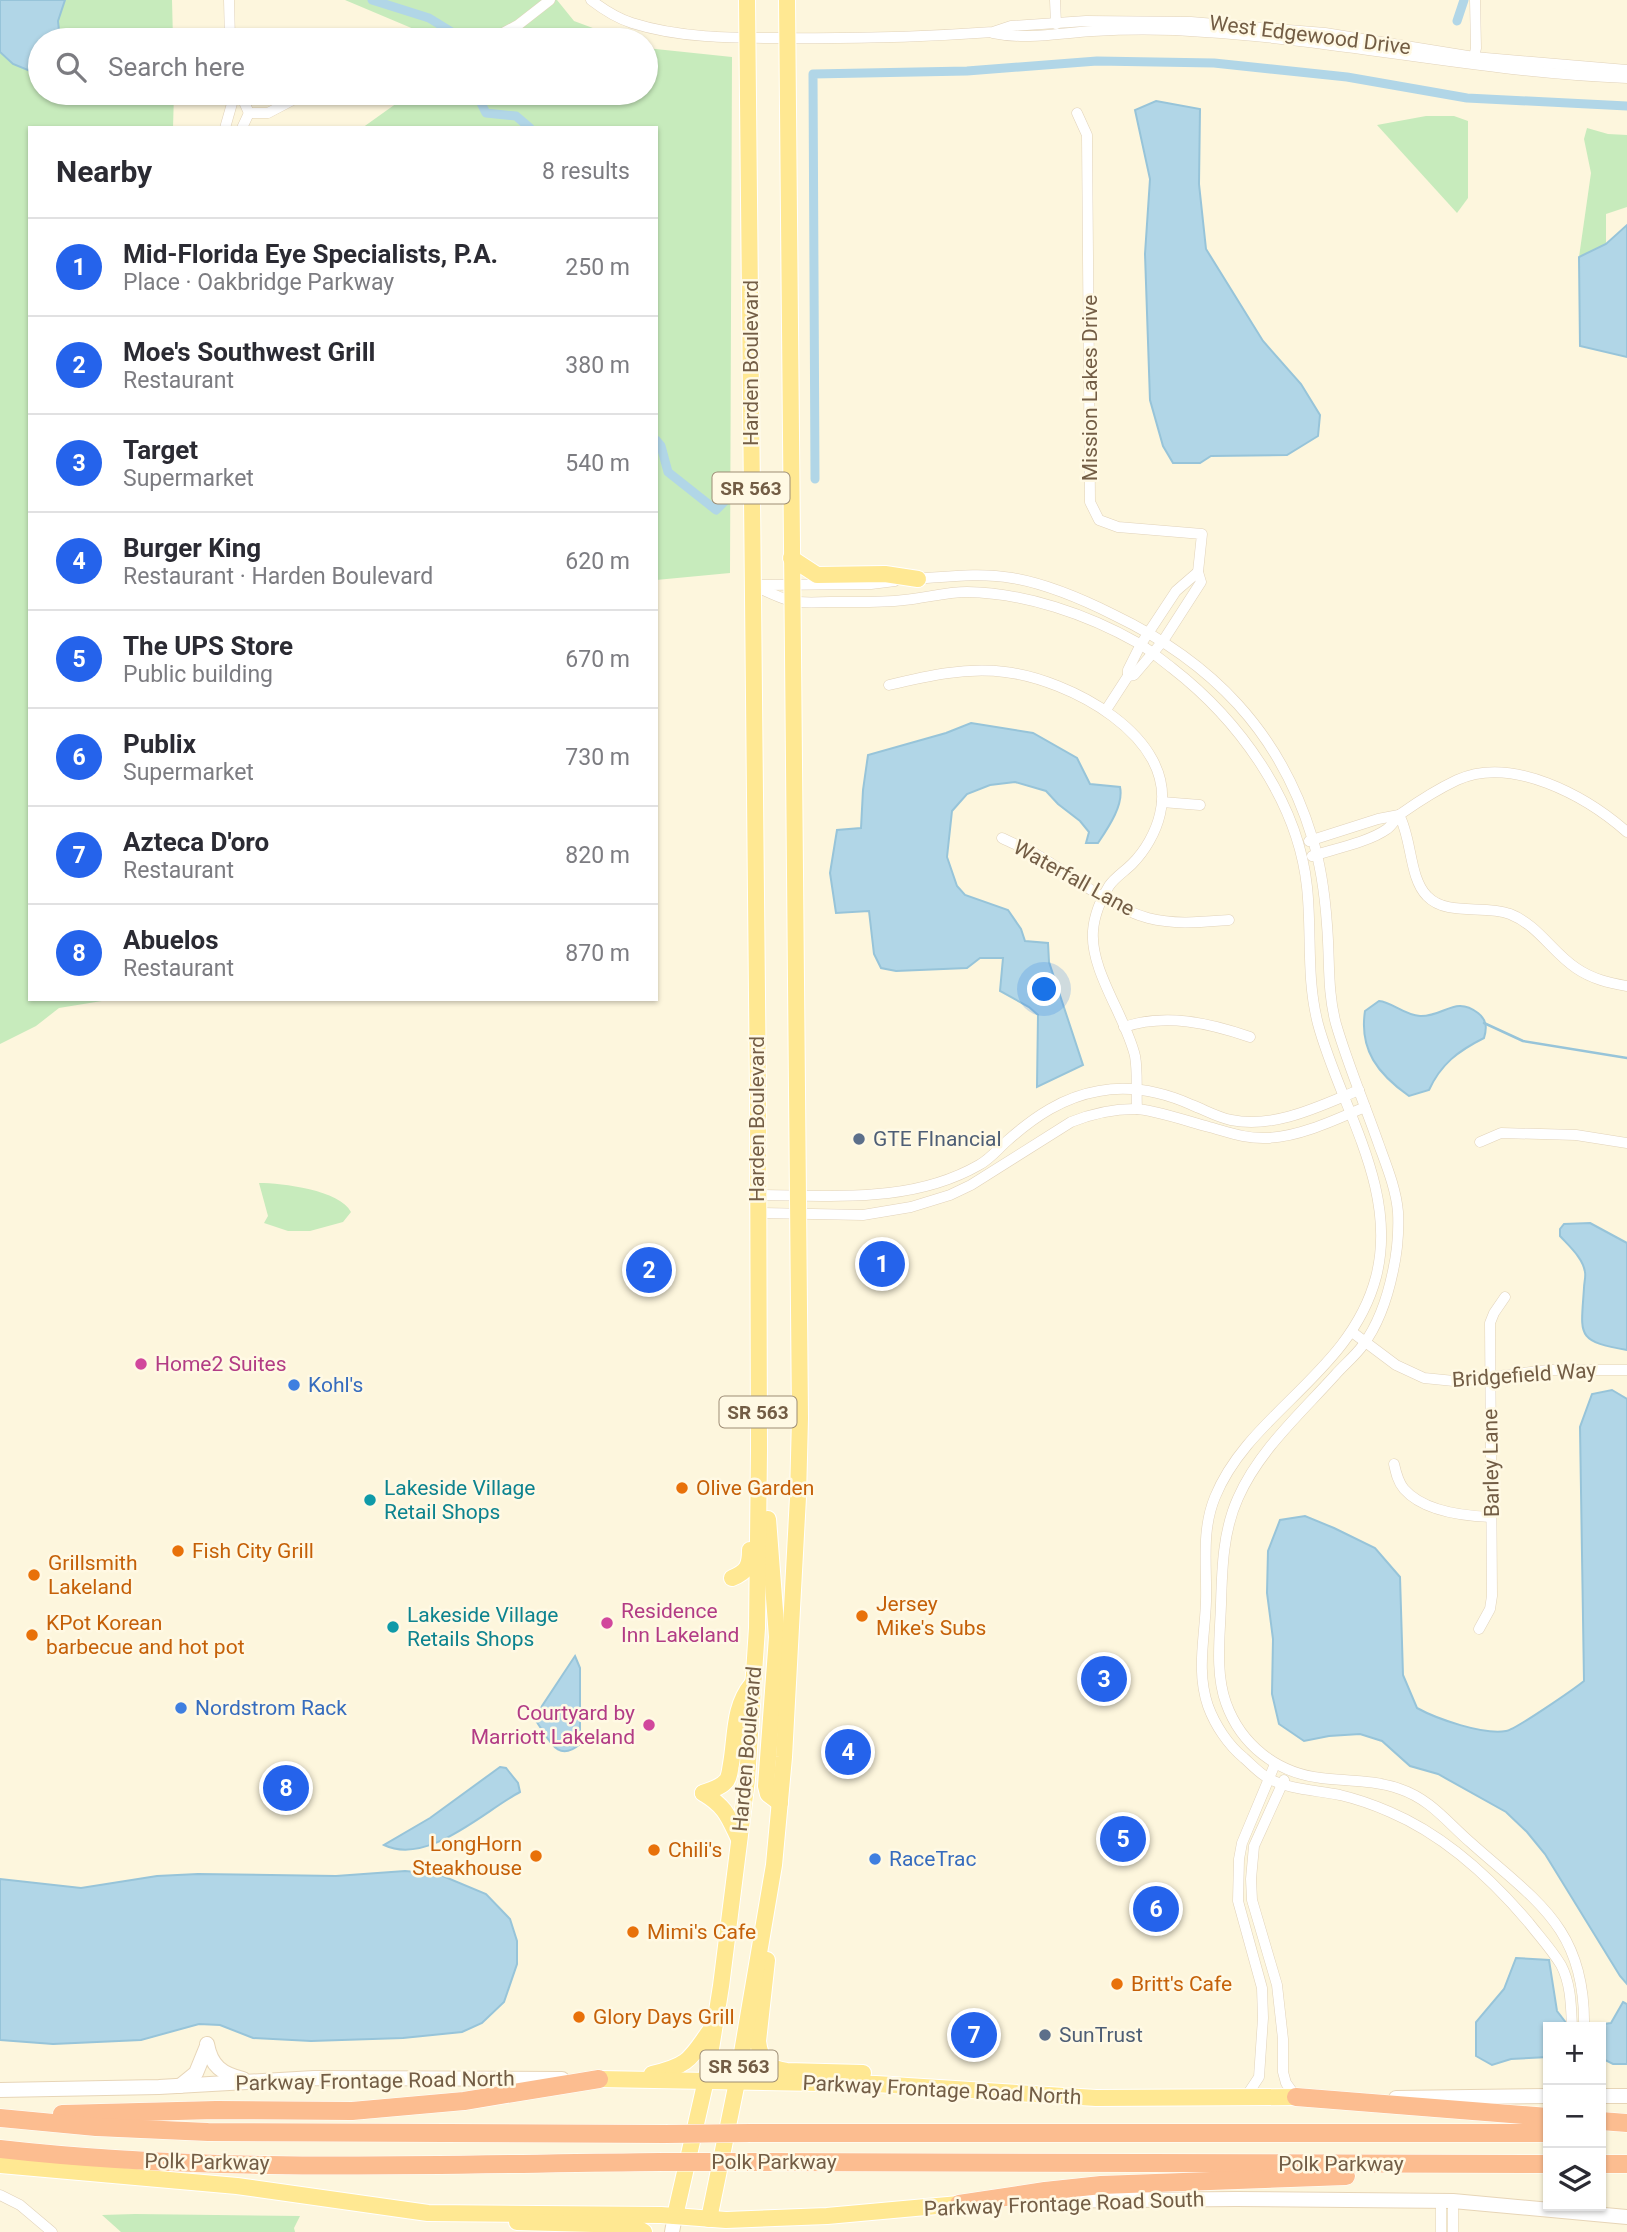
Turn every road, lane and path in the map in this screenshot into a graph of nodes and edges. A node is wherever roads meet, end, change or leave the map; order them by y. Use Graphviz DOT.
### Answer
graph roads {
  1 [pos="229,0"];
  2 [pos="550,0"];
  3 [pos="591,0"];
  4 [pos="747,0"];
  5 [pos="787,0"];
  6 [pos="1055,0"];
  7 [pos="1475,0"];
  8 [pos="1056,24"];
  9 [pos="230,28"];
  10 [pos="512,28"];
  11 [pos="649,28"];
  12 [pos="658,30"];
  13 [pos="993,32"];
  14 [pos="747,38"];
  15 [pos="787,38"];
  16 [pos="1473,61"];
  17 [pos="1627,70"];
  18 [pos="1627,78"];
  19 [pos="233,105"];
  20 [pos="244,105"];
  21 [pos="283,105"];
  22 [pos="249,113"];
  23 [pos="1077,113"];
  24 [pos="226,126"];
  25 [pos="243,126"];
  26 [pos="791,558"];
  27 [pos="1198,572"];
  28 [pos="918,579"];
  29 [pos="752,585"];
  30 [pos="791,594"];
  31 [pos="1169,603"];
  32 [pos="1182,611"];
  33 [pos="1150,633"];
  34 [pos="1163,641"];
  35 [pos="1141,644"];
  36 [pos="1152,652"];
  37 [pos="1128,676"];
  38 [pos="889,685"];
  39 [pos="1106,710"];
  40 [pos="1162,802"];
  41 [pos="1200,804"];
  42 [pos="1399,815"];
  43 [pos="1357,826"];
  44 [pos="1627,832"];
  45 [pos="1002,838"];
  46 [pos="1364,839"];
  47 [pos="1313,840"];
  48 [pos="1299,844"];
  49 [pos="1317,854"];
  50 [pos="1303,858"];
  51 [pos="1103,897"];
  52 [pos="1229,920"];
  53 [pos="1627,986"];
  54 [pos="1124,1027"];
  55 [pos="1250,1037"];
  56 [pos="1136,1090"];
  57 [pos="1359,1090"];
  58 [pos="1344,1096"];
  59 [pos="1364,1107"];
  60 [pos="1137,1109"];
  61 [pos="1350,1113"];
  62 [pos="1480,1142"];
  63 [pos="1627,1143"];
  64 [pos="757,1195"];
  65 [pos="797,1195"];
  66 [pos="757,1213"];
  67 [pos="798,1213"];
  68 [pos="1506,1297"];
  69 [pos="1352,1332"];
  70 [pos="1365,1343"];
  71 [pos="1627,1370"];
  72 [pos="1490,1378"];
  73 [pos="758,1380"];
  74 [pos="759,1451"];
  75 [pos="1394,1464"];
  76 [pos="1491,1517"];
  77 [pos="757,1603"];
  78 [pos="1479,1629"];
  79 [pos="753,1682"];
  80 [pos="1275,1764"];
  81 [pos="1289,1770"];
  82 [pos="1269,1779"];
  83 [pos="1283,1784"];
  84 [pos="779,1803"];
  85 [pos="739,1841"];
  86 [pos="765,1913"];
  87 [pos="1572,2022"];
  88 [pos="1584,2022"];
  89 [pos="715,2024"];
  90 [pos="599,2079"];
  91 [pos="629,2079"];
  92 [pos="706,2080"];
  93 [pos="255,2081"];
  94 [pos="737,2082"];
  95 [pos="180,2086"];
  96 [pos="911,2086"];
  97 [pos="0,2090"];
  98 [pos="1543,2096"];
  99 [pos="1606,2096"];
  100 [pos="1627,2096"];
  101 [pos="1296,2097"];
  102 [pos="1244,2098"];
  103 [pos="0,2115"];
  104 [pos="1543,2117"];
  105 [pos="1606,2121"];
  106 [pos="1627,2123"];
  107 [pos="1543,2133"];
  108 [pos="1606,2133"];
  109 [pos="1627,2133"];
  110 [pos="0,2149"];
  111 [pos="1606,2164"];
  112 [pos="1627,2164"];
  113 [pos="0,2165"];
  114 [pos="1543,2166"];
  115 [pos="1543,2166"];
  116 [pos="0,2195"];
  117 [pos="1447,2201"];
  118 [pos="959,2204"];
  119 [pos="428,2213"];
  120 [pos="1627,2217"];
  121 [pos="674,2224"];
  122 [pos="708,2225"];
  123 [pos="52,2232"];
  124 [pos="644,2232"];
  125 [pos="1441,2232"];
  126 [pos="1453,2232"];
  1 -- 9 [label="street"];
  2 -- 10 [label="street"];
  3 -- 11 [label="street, West Edgewood Drive"];
  4 -- 14 [label="main road, Harden Boulevard / SR 563"];
  5 -- 15 [label="main road, Harden Boulevard / SR 563"];
  6 -- 8 [label="street"];
  7 -- 16 [label="street"];
  8 -- 13 [label="street, West Edgewood Drive"];
  8 -- 16 [label="street, West Edgewood Drive"];
  12 -- 14 [label="street, West Edgewood Drive"];
  13 -- 15 [label="street, West Edgewood Drive"];
  13 -- 16 [label="street, West Edgewood Drive"];
  14 -- 15 [label="street, West Edgewood Drive"];
  14 -- 29 [label="main road, Harden Boulevard / SR 563"];
  15 -- 26 [label="main road, Harden Boulevard / SR 563"];
  16 -- 17 [label="street, West Edgewood Drive"];
  16 -- 18 [label="street, West Edgewood Drive"];
  19 -- 24 [label="street"];
  20 -- 22 [label="street"];
  21 -- 22 [label="street"];
  22 -- 25 [label="street"];
  23 -- 27 [label="street, Mission Lakes Drive"];
  26 -- 28 [label="main road"];
  26 -- 30 [label="main road, Harden Boulevard / SR 563"];
  27 -- 31 [label="street, Mission Lakes Drive"];
  27 -- 32 [label="street, Mission Lakes Drive"];
  28 -- 30 [label="street"];
  28 -- 33 [label="street"];
  29 -- 30 [label="street"];
  29 -- 30 [label="street"];
  29 -- 64 [label="main road, Harden Boulevard / SR 563"];
  30 -- 35 [label="street"];
  30 -- 65 [label="main road, Harden Boulevard / SR 563"];
  31 -- 32 [label="street"];
  31 -- 33 [label="street, Mission Lakes Drive"];
  32 -- 34 [label="street, Mission Lakes Drive"];
  33 -- 34 [label="street"];
  33 -- 35 [label="street, Mission Lakes Drive"];
  34 -- 36 [label="street, Mission Lakes Drive"];
  34 -- 47 [label="street"];
  35 -- 36 [label="street"];
  35 -- 37 [label="street, Mission Lakes Drive"];
  36 -- 37 [label="street, Mission Lakes Drive"];
  36 -- 48 [label="street"];
  37 -- 39 [label="street, Mission Lakes Drive"];
  38 -- 39 [label="street"];
  39 -- 40 [label="street"];
  40 -- 41 [label="street"];
  40 -- 51 [label="street"];
  42 -- 43 [label="street"];
  42 -- 44 [label="street"];
  42 -- 46 [label="street"];
  42 -- 53 [label="street"];
  43 -- 46 [label="street"];
  43 -- 47 [label="street"];
  45 -- 51 [label="street, Waterfall Lane"];
  46 -- 49 [label="street"];
  47 -- 48 [label="street"];
  47 -- 49 [label="street"];
  48 -- 50 [label="street"];
  49 -- 50 [label="street"];
  49 -- 57 [label="street"];
  50 -- 58 [label="street"];
  51 -- 52 [label="street, Waterfall Lane"];
  51 -- 54 [label="street"];
  54 -- 55 [label="street"];
  54 -- 56 [label="street"];
  56 -- 58 [label="street"];
  56 -- 60 [label="street"];
  56 -- 65 [label="street"];
  57 -- 58 [label="street"];
  57 -- 59 [label="street"];
  58 -- 61 [label="street"];
  59 -- 61 [label="street"];
  59 -- 70 [label="street"];
  60 -- 61 [label="street"];
  60 -- 67 [label="street"];
  61 -- 69 [label="street"];
  62 -- 63 [label="street"];
  64 -- 65 [label="street"];
  64 -- 66 [label="main road, Harden Boulevard / SR 563"];
  65 -- 67 [label="main road, Harden Boulevard / SR 563"];
  66 -- 67 [label="street"];
  66 -- 73 [label="main road, Harden Boulevard / SR 563"];
  67 -- 84 [label="main road, Harden Boulevard / SR 563"];
  68 -- 72 [label="street, Barley Lane"];
  69 -- 70 [label="street, Bridgefield Way"];
  69 -- 82 [label="street"];
  70 -- 72 [label="street, Bridgefield Way"];
  70 -- 80 [label="street"];
  71 -- 72 [label="street, Bridgefield Way"];
  72 -- 76 [label="street, Barley Lane"];
  73 -- 74 [label="main road, Harden Boulevard / SR 563"];
  73 -- 84 [label="main road"];
  74 -- 77 [label="main road, Harden Boulevard / SR 563"];
  74 -- 77 [label="main road"];
  75 -- 76 [label="street"];
  76 -- 78 [label="street, Barley Lane"];
  77 -- 79 [label="main road, Harden Boulevard / SR 563"];
  79 -- 85 [label="main road, Harden Boulevard / SR 563"];
  79 -- 85 [label="main road"];
  80 -- 81 [label="street"];
  80 -- 82 [label="street"];
  81 -- 83 [label="street"];
  81 -- 88 [label="street"];
  82 -- 83 [label="street"];
  82 -- 102 [label="street"];
  83 -- 87 [label="street"];
  83 -- 101 [label="street"];
  84 -- 86 [label="main road, Harden Boulevard / SR 563"];
  85 -- 89 [label="main road, Harden Boulevard / SR 563"];
  86 -- 94 [label="main road, Harden Boulevard / SR 563"];
  86 -- 96 [label="main road"];
  89 -- 91 [label="main road"];
  89 -- 92 [label="main road, Harden Boulevard / SR 563"];
  90 -- 91 [label="main road, Parkway Frontage Road North"];
  90 -- 93 [label="main road, Parkway Frontage Road North"];
  90 -- 103 [label="highway"];
  91 -- 92 [label="main road, Parkway Frontage Road North"];
  92 -- 94 [label="main road, Parkway Frontage Road North"];
  92 -- 121 [label="main road, Harden Boulevard / SR 563"];
  93 -- 95 [label="main road, Parkway Frontage Road North"];
  93 -- 95 [label="main road"];
  94 -- 96 [label="main road, Parkway Frontage Road North"];
  94 -- 122 [label="main road, Harden Boulevard / SR 563"];
  95 -- 97 [label="main road, Parkway Frontage Road North"];
  96 -- 102 [label="main road, Parkway Frontage Road North"];
  98 -- 101 [label="main road, Parkway Frontage Road North"];
  99 -- 100 [label="main road"];
  101 -- 102 [label="main road, Parkway Frontage Road North"];
  101 -- 104 [label="highway"];
  103 -- 107 [label="highway, Polk Parkway, bridge"];
  105 -- 106 [label="highway"];
  108 -- 109 [label="highway"];
  110 -- 114 [label="highway, Polk Parkway, bridge"];
  111 -- 112 [label="highway"];
  113 -- 119 [label="main road, Parkway Frontage Road South"];
  115 -- 118 [label="highway"];
  116 -- 123 [label="street"];
  117 -- 118 [label="main road, Parkway Frontage Road South"];
  117 -- 120 [label="main road, Parkway Frontage Road South"];
  117 -- 125 [label="street"];
  117 -- 126 [label="street"];
  118 -- 122 [label="main road, Parkway Frontage Road South"];
  119 -- 121 [label="main road, Parkway Frontage Road South"];
  119 -- 124 [label="main road"];
  121 -- 122 [label="main road, Parkway Frontage Road South"];
}
